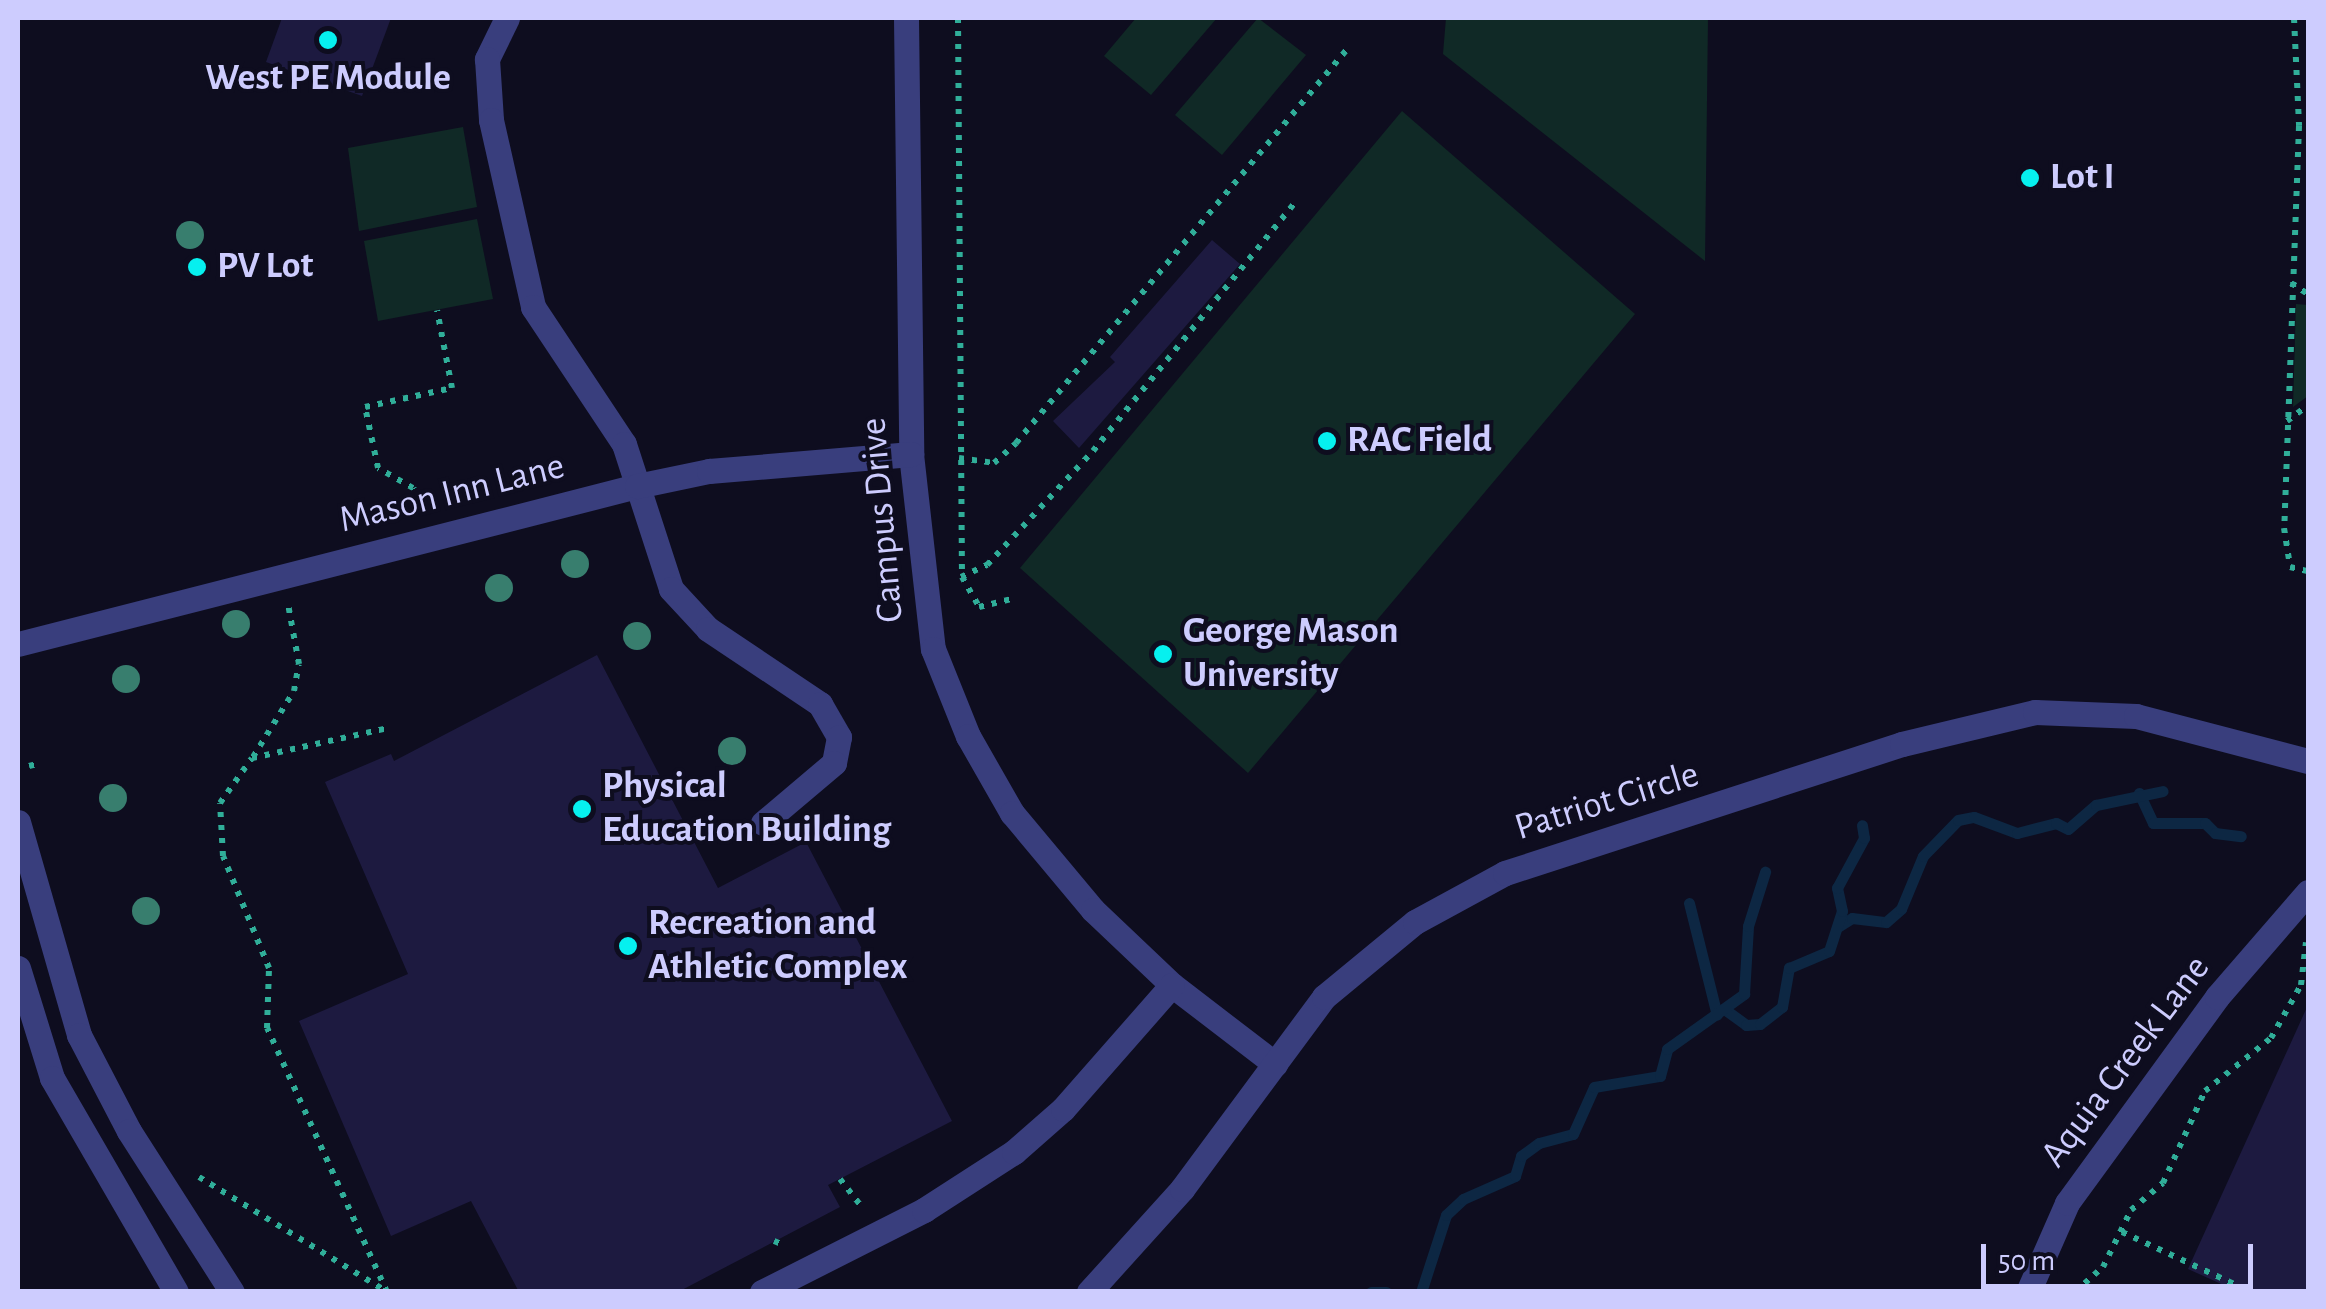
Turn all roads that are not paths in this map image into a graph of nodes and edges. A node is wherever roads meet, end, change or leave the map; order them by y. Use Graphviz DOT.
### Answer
graph roads {
  1 [pos="508,18"];
  2 [pos="906,18"];
  3 [pos="910,454"];
  4 [pos="638,486"];
  5 [pos="18,644"];
  6 [pos="2308,761"];
  7 [pos="18,822"];
  8 [pos="763,823"];
  9 [pos="2308,892"];
  10 [pos="18,968"];
  11 [pos="1172,984"];
  12 [pos="1275,1064"];
  13 [pos="176,1292"];
  14 [pos="232,1292"];
  15 [pos="762,1292"];
  16 [pos="1089,1292"];
  17 [pos="2028,1292"];
  1 -- 4 [label="street"];
  2 -- 3 [label="street, Campus Drive"];
  3 -- 4 [label="street, Mason Inn Lane"];
  3 -- 11 [label="street, Campus Drive"];
  4 -- 5 [label="street, Mason Inn Lane"];
  4 -- 8 [label="street"];
  6 -- 12 [label="street, Patriot Circle"];
  7 -- 14 [label="street"];
  9 -- 17 [label="street, Aquia Creek Lane"];
  10 -- 13 [label="street"];
  11 -- 12 [label="street, Campus Drive"];
  11 -- 15 [label="street"];
  12 -- 16 [label="street, Patriot Circle"];
}
